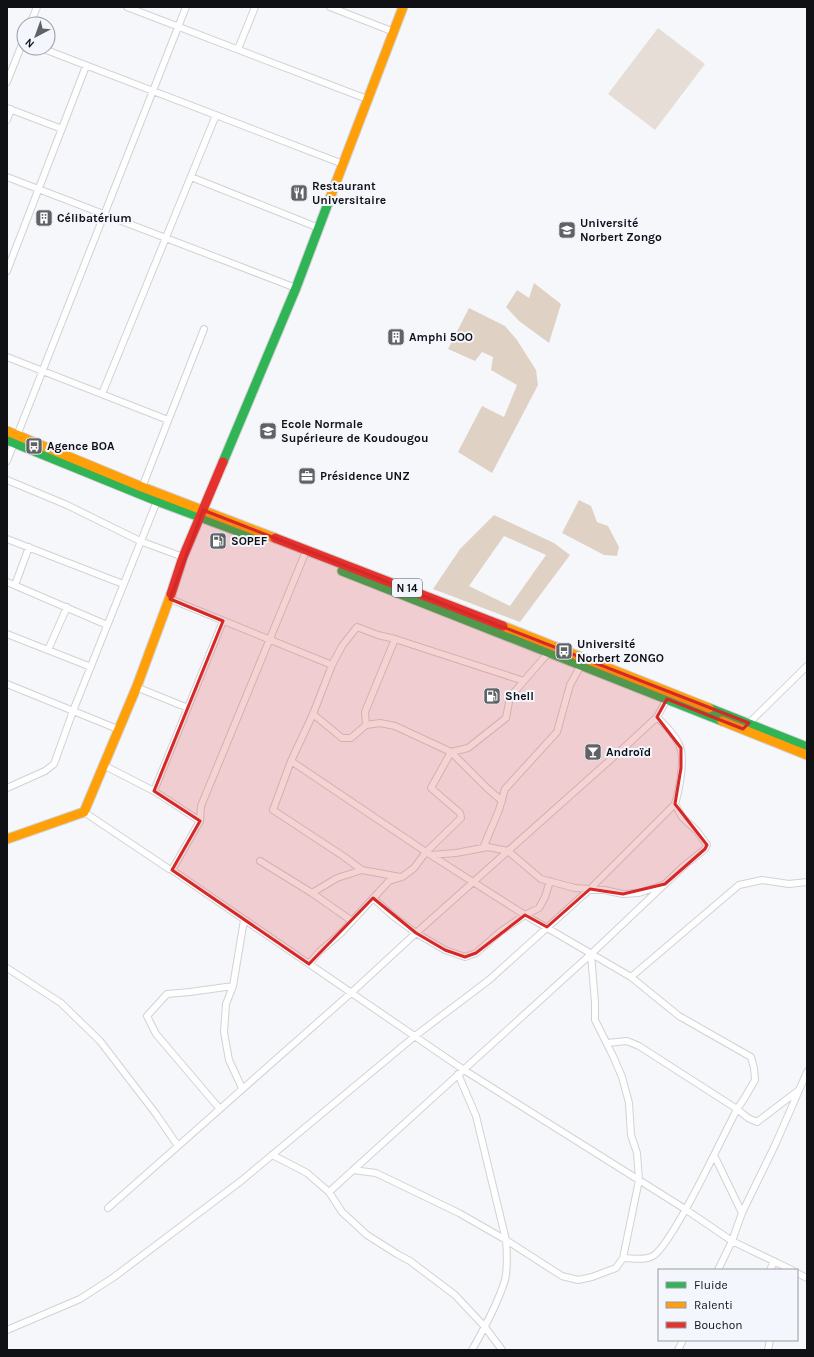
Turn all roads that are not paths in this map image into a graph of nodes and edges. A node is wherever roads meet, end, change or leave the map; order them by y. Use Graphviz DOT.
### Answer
graph roads {
  1 [pos="127,7"];
  2 [pos="186,7"];
  3 [pos="255,7"];
  4 [pos="330,7"];
  5 [pos="403,7"];
  6 [pos="178,26"];
  7 [pos="394,32"];
  8 [pos="238,50"];
  9 [pos="56,54"];
  10 [pos="18,56"];
  11 [pos="86,66"];
  12 [pos="7,82"];
  13 [pos="153,91"];
  14 [pos="367,100"];
  15 [pos="9,109"];
  16 [pos="216,115"];
  17 [pos="7,120"];
  18 [pos="62,129"];
  19 [pos="343,164"];
  20 [pos="7,177"];
  21 [pos="191,177"];
  22 [pos="38,189"];
  23 [pos="104,214"];
  24 [pos="318,228"];
  25 [pos="166,238"];
  26 [pos="7,250"];
  27 [pos="14,253"];
  28 [pos="7,271"];
  29 [pos="296,288"];
  30 [pos="204,329"];
  31 [pos="7,357"];
  32 [pos="42,371"];
  33 [pos="102,394"];
  34 [pos="168,420"];
  35 [pos="7,431"];
  36 [pos="13,439"];
  37 [pos="7,461"];
  38 [pos="7,480"];
  39 [pos="141,490"];
  40 [pos="157,501"];
  41 [pos="202,514"];
  42 [pos="7,539"];
  43 [pos="140,541"];
  44 [pos="29,547"];
  45 [pos="304,556"];
  46 [pos="183,557"];
  47 [pos="7,582"];
  48 [pos="123,584"];
  49 [pos="15,585"];
  50 [pos="170,599"];
  51 [pos="66,607"];
  52 [pos="223,620"];
  53 [pos="107,625"];
  54 [pos="7,634"];
  55 [pos="269,639"];
  56 [pos="395,639"];
  57 [pos="48,650"];
  58 [pos="549,652"];
  59 [pos="332,665"];
  60 [pos="581,665"];
  61 [pos="807,666"];
  62 [pos="91,667"];
  63 [pos="524,680"];
  64 [pos="7,684"];
  65 [pos="136,687"];
  66 [pos="667,698"];
  67 [pos="188,708"];
  68 [pos="73,712"];
  69 [pos="313,714"];
  70 [pos="657,717"];
  71 [pos="366,725"];
  72 [pos="746,726"];
  73 [pos="120,730"];
  74 [pos="807,747"];
  75 [pos="451,752"];
  76 [pos="807,755"];
  77 [pos="291,761"];
  78 [pos="105,766"];
  79 [pos="7,788"];
  80 [pos="154,791"];
  81 [pos="502,801"];
  82 [pos="674,804"];
  83 [pos="84,812"];
  84 [pos="200,821"];
  85 [pos="7,839"];
  86 [pos="483,848"];
  87 [pos="508,851"];
  88 [pos="429,853"];
  89 [pos="260,861"];
  90 [pos="172,870"];
  91 [pos="362,870"];
  92 [pos="402,877"];
  93 [pos="474,881"];
  94 [pos="550,881"];
  95 [pos="807,882"];
  96 [pos="665,884"];
  97 [pos="590,889"];
  98 [pos="312,893"];
  99 [pos="373,898"];
  100 [pos="525,915"];
  101 [pos="244,920"];
  102 [pos="352,921"];
  103 [pos="547,927"];
  104 [pos="416,932"];
  105 [pos="591,954"];
  106 [pos="309,964"];
  107 [pos="7,968"];
  108 [pos="631,977"];
  109 [pos="233,986"];
  110 [pos="351,993"];
  111 [pos="415,1036"];
  112 [pos="607,1044"];
  113 [pos="464,1070"];
  114 [pos="807,1072"];
  115 [pos="458,1074"];
  116 [pos="242,1088"];
  117 [pos="799,1090"];
  118 [pos="219,1108"];
  119 [pos="737,1109"];
  120 [pos="178,1146"];
  121 [pos="272,1155"];
  122 [pos="714,1155"];
  123 [pos="353,1170"];
  124 [pos="639,1180"];
  125 [pos="329,1192"];
  126 [pos="108,1208"];
  127 [pos="685,1209"];
  128 [pos="742,1213"];
  129 [pos="506,1240"];
  130 [pos="732,1241"];
  131 [pos="623,1258"];
  132 [pos="774,1262"];
  133 [pos="718,1269"];
  134 [pos="770,1269"];
  135 [pos="790,1269"];
  136 [pos="798,1274"];
  137 [pos="807,1278"];
  138 [pos="485,1327"];
  139 [pos="7,1330"];
  140 [pos="682,1341"];
  141 [pos="472,1350"];
  142 [pos="502,1350"];
  143 [pos="678,1350"];
  1 -- 6 [label="street"];
  2 -- 6 [label="street"];
  3 -- 8 [label="street"];
  4 -- 7 [label="street"];
  5 -- 7 [label="main road"];
  6 -- 8 [label="street"];
  6 -- 13 [label="street"];
  7 -- 14 [label="main road"];
  8 -- 14 [label="street"];
  9 -- 11 [label="street"];
  10 -- 12 [label="street"];
  11 -- 13 [label="street"];
  11 -- 18 [label="street"];
  13 -- 16 [label="street"];
  13 -- 23 [label="street"];
  14 -- 19 [label="main road"];
  15 -- 17 [label="street"];
  15 -- 18 [label="street"];
  16 -- 19 [label="street"];
  16 -- 21 [label="street"];
  18 -- 22 [label="street"];
  19 -- 24 [label="main road"];
  20 -- 22 [label="street"];
  21 -- 24 [label="street"];
  21 -- 25 [label="street"];
  22 -- 23 [label="street"];
  22 -- 27 [label="street"];
  23 -- 25 [label="street"];
  23 -- 32 [label="street"];
  24 -- 29 [label="main road"];
  25 -- 29 [label="street"];
  25 -- 33 [label="street"];
  26 -- 27 [label="street"];
  27 -- 28 [label="street"];
  29 -- 41 [label="main road"];
  30 -- 34 [label="street"];
  31 -- 32 [label="street"];
  32 -- 33 [label="street"];
  32 -- 36 [label="street"];
  33 -- 34 [label="street"];
  34 -- 39 [label="street"];
  35 -- 36 [label="main road, N 14"];
  36 -- 37 [label="street"];
  36 -- 39 [label="main road, N 14"];
  38 -- 43 [label="street"];
  39 -- 40 [label="main road, N 14"];
  39 -- 41 [label="main road, N 14"];
  40 -- 41 [label="main road, N 14"];
  40 -- 43 [label="street"];
  41 -- 45 [label="main road, N 14"];
  41 -- 46 [label="main road"];
  41 -- 72 [label="main road, N 14"];
  42 -- 44 [label="street"];
  43 -- 46 [label="street"];
  43 -- 48 [label="street"];
  44 -- 48 [label="street"];
  44 -- 49 [label="street"];
  45 -- 55 [label="street"];
  45 -- 58 [label="main road, N 14"];
  46 -- 50 [label="main road"];
  47 -- 49 [label="street"];
  48 -- 53 [label="street"];
  49 -- 51 [label="street"];
  50 -- 52 [label="street"];
  50 -- 65 [label="main road"];
  51 -- 53 [label="street"];
  51 -- 57 [label="street"];
  52 -- 55 [label="street"];
  52 -- 67 [label="street"];
  53 -- 62 [label="street"];
  54 -- 57 [label="street"];
  55 -- 59 [label="street"];
  55 -- 84 [label="street"];
  56 -- 59 [label="street"];
  56 -- 63 [label="street"];
  56 -- 71 [label="street"];
  57 -- 62 [label="street"];
  58 -- 60 [label="main road, N 14"];
  58 -- 63 [label="street"];
  59 -- 69 [label="street"];
  60 -- 66 [label="main road, N 14"];
  60 -- 81 [label="street"];
  61 -- 72 [label="street"];
  62 -- 68 [label="street"];
  63 -- 75 [label="street"];
  64 -- 68 [label="street"];
  65 -- 67 [label="street"];
  65 -- 73 [label="main road"];
  66 -- 70 [label="street"];
  66 -- 72 [label="main road, N 14"];
  67 -- 80 [label="street"];
  68 -- 73 [label="street"];
  68 -- 79 [label="street"];
  69 -- 71 [label="street"];
  69 -- 77 [label="street"];
  70 -- 82 [label="street"];
  70 -- 87 [label="street"];
  71 -- 75 [label="street"];
  72 -- 74 [label="main road, N 14"];
  72 -- 76 [label="main road, N 14"];
  73 -- 78 [label="main road"];
  75 -- 81 [label="street"];
  75 -- 88 [label="street"];
  77 -- 88 [label="street"];
  77 -- 91 [label="street"];
  78 -- 80 [label="street"];
  78 -- 83 [label="main road"];
  80 -- 84 [label="street"];
  81 -- 86 [label="street"];
  82 -- 96 [label="street"];
  82 -- 97 [label="street"];
  83 -- 85 [label="main road"];
  83 -- 90 [label="street"];
  84 -- 90 [label="street"];
  86 -- 87 [label="street"];
  86 -- 88 [label="street"];
  87 -- 93 [label="street"];
  87 -- 94 [label="street"];
  88 -- 92 [label="street"];
  88 -- 93 [label="street"];
  89 -- 98 [label="street"];
  90 -- 101 [label="street"];
  91 -- 92 [label="street"];
  91 -- 98 [label="street"];
  92 -- 99 [label="street"];
  93 -- 100 [label="street"];
  93 -- 104 [label="street"];
  94 -- 97 [label="street"];
  94 -- 100 [label="street"];
  95 -- 108 [label="street"];
  96 -- 97 [label="street"];
  96 -- 105 [label="street"];
  97 -- 103 [label="street"];
  98 -- 102 [label="street"];
  99 -- 102 [label="street"];
  99 -- 104 [label="street"];
  100 -- 103 [label="street"];
  100 -- 104 [label="street"];
  101 -- 106 [label="street"];
  101 -- 109 [label="street"];
  102 -- 106 [label="street"];
  103 -- 105 [label="street"];
  103 -- 111 [label="street"];
  104 -- 110 [label="street"];
  105 -- 108 [label="street"];
  105 -- 112 [label="street"];
  105 -- 113 [label="street"];
  106 -- 110 [label="street"];
  107 -- 120 [label="street"];
  108 -- 119 [label="street"];
  109 -- 116 [label="street"];
  109 -- 118 [label="street"];
  110 -- 111 [label="street"];
  110 -- 116 [label="street"];
  111 -- 113 [label="street"];
  111 -- 121 [label="street"];
  112 -- 119 [label="street"];
  112 -- 124 [label="street"];
  113 -- 115 [label="street"];
  113 -- 124 [label="street"];
  114 -- 117 [label="street"];
  115 -- 123 [label="street"];
  115 -- 129 [label="street"];
  116 -- 118 [label="street"];
  117 -- 119 [label="street"];
  117 -- 128 [label="street"];
  118 -- 120 [label="street"];
  119 -- 122 [label="street"];
  120 -- 126 [label="street"];
  121 -- 125 [label="street"];
  121 -- 139 [label="street"];
  122 -- 127 [label="street"];
  122 -- 128 [label="street"];
  123 -- 125 [label="street"];
  123 -- 129 [label="street"];
  124 -- 127 [label="street"];
  124 -- 131 [label="street"];
  125 -- 138 [label="street"];
  127 -- 130 [label="street"];
  127 -- 131 [label="street"];
  128 -- 130 [label="street"];
  129 -- 131 [label="street"];
  129 -- 138 [label="street"];
  130 -- 132 [label="street"];
  130 -- 133 [label="street"];
  132 -- 134 [label="street"];
  132 -- 135 [label="street"];
  136 -- 137 [label="street"];
  138 -- 141 [label="street"];
  138 -- 142 [label="street"];
  140 -- 143 [label="street"];
}
